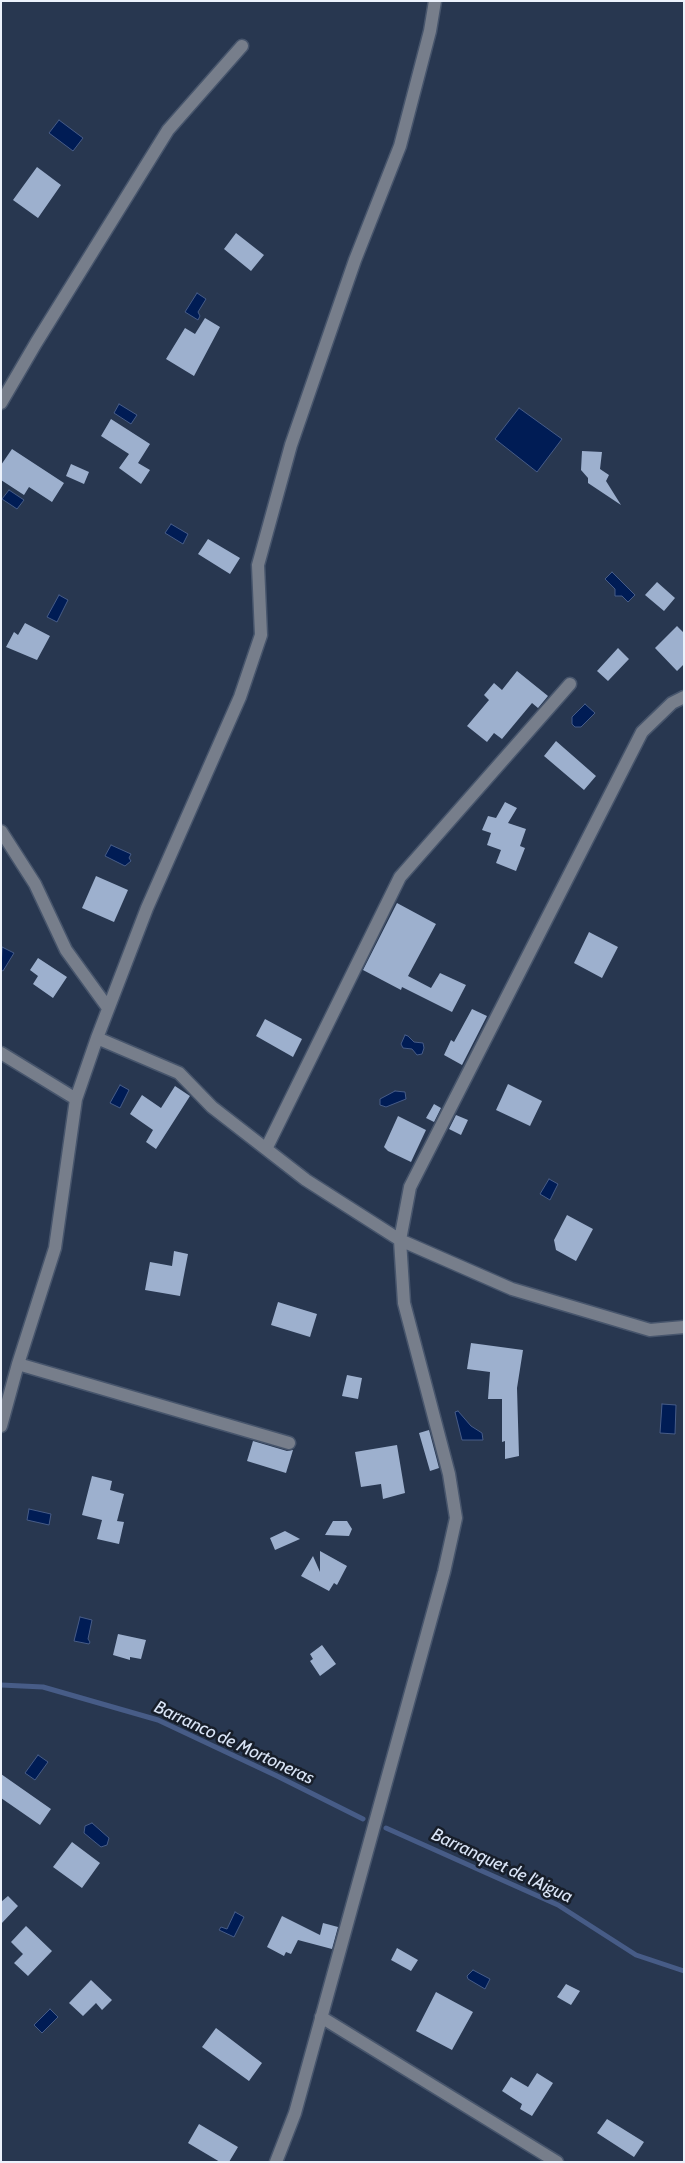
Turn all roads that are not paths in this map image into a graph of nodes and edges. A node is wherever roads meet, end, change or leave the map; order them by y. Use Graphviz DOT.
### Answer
graph roads {
  1 [pos="436,1"];
  2 [pos="242,46"];
  3 [pos="1,403"];
  4 [pos="570,684"];
  5 [pos="684,697"];
  6 [pos="1,831"];
  7 [pos="108,1008"];
  8 [pos="97,1038"];
  9 [pos="1,1053"];
  10 [pos="76,1100"];
  11 [pos="266,1149"];
  12 [pos="400,1240"];
  13 [pos="684,1327"];
  14 [pos="18,1364"];
  15 [pos="1,1426"];
  16 [pos="289,1443"];
  17 [pos="321,2017"];
  18 [pos="276,2162"];
  19 [pos="557,2162"];
  1 -- 7 [label="street"];
  2 -- 3 [label="street"];
  4 -- 11 [label="street"];
  5 -- 12 [label="street"];
  6 -- 7 [label="street"];
  7 -- 8 [label="street"];
  8 -- 10 [label="street"];
  8 -- 11 [label="street"];
  9 -- 10 [label="street"];
  10 -- 14 [label="street"];
  11 -- 12 [label="street"];
  12 -- 13 [label="street"];
  12 -- 17 [label="street"];
  14 -- 15 [label="street"];
  14 -- 16 [label="street"];
  17 -- 18 [label="street"];
  17 -- 19 [label="street"];
}
